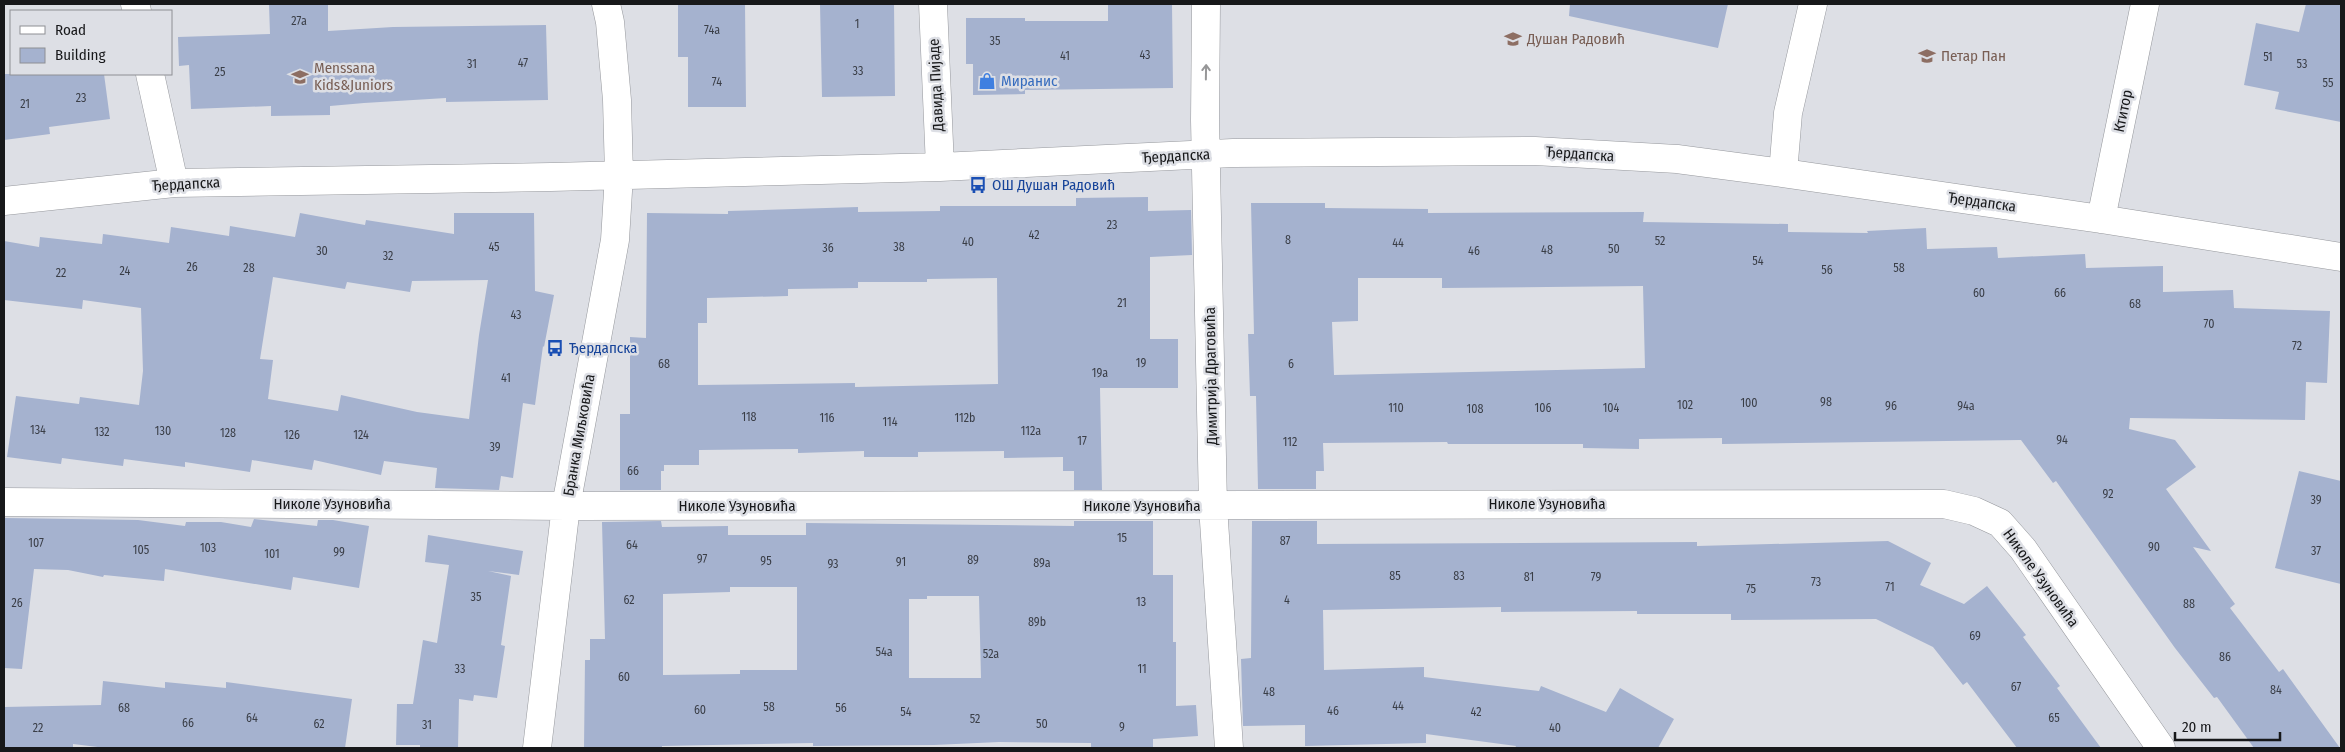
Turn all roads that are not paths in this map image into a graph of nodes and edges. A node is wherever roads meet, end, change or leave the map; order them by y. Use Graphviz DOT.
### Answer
graph roads {
  1 [pos="606,4"];
  2 [pos="933,4"];
  3 [pos="1206,4"];
  4 [pos="1813,4"];
  5 [pos="2145,4"];
  6 [pos="150,75"];
  7 [pos="1206,155"];
  8 [pos="940,166"];
  9 [pos="1783,173"];
  10 [pos="619,175"];
  11 [pos="174,183"];
  12 [pos="4,201"];
  13 [pos="2101,219"];
  14 [pos="2341,257"];
  15 [pos="4,502"];
  16 [pos="566,506"];
  17 [pos="1213,506"];
  18 [pos="537,748"];
  19 [pos="1229,748"];
  20 [pos="2161,748"];
  1 -- 10 [label="street, Бранка Миљковића"];
  2 -- 8 [label="street, Давида Пијаде"];
  7 -- 3 [label="street, Димитрија Драговића, one-way"];
  4 -- 9 [label="street"];
  5 -- 13 [label="street, Ктитор"];
  6 -- 11 [label="street"];
  7 -- 8 [label="street, Ђердапска"];
  7 -- 9 [label="street, Ђердапска"];
  7 -- 17 [label="street, Димитрија Драговића"];
  8 -- 10 [label="street, Ђердапска"];
  9 -- 13 [label="street, Ђердапска"];
  10 -- 11 [label="street, Ђердапска"];
  10 -- 16 [label="street, Бранка Миљковића"];
  11 -- 12 [label="street, Ђердапска"];
  13 -- 14 [label="street, Ђердапска"];
  15 -- 16 [label="street, Николе Узуновића"];
  16 -- 17 [label="street, Николе Узуновића"];
  16 -- 18 [label="street, Бранка Миљковића"];
  17 -- 19 [label="street, Димитрија Драговића"];
  17 -- 20 [label="street, Николе Узуновића"];
}
